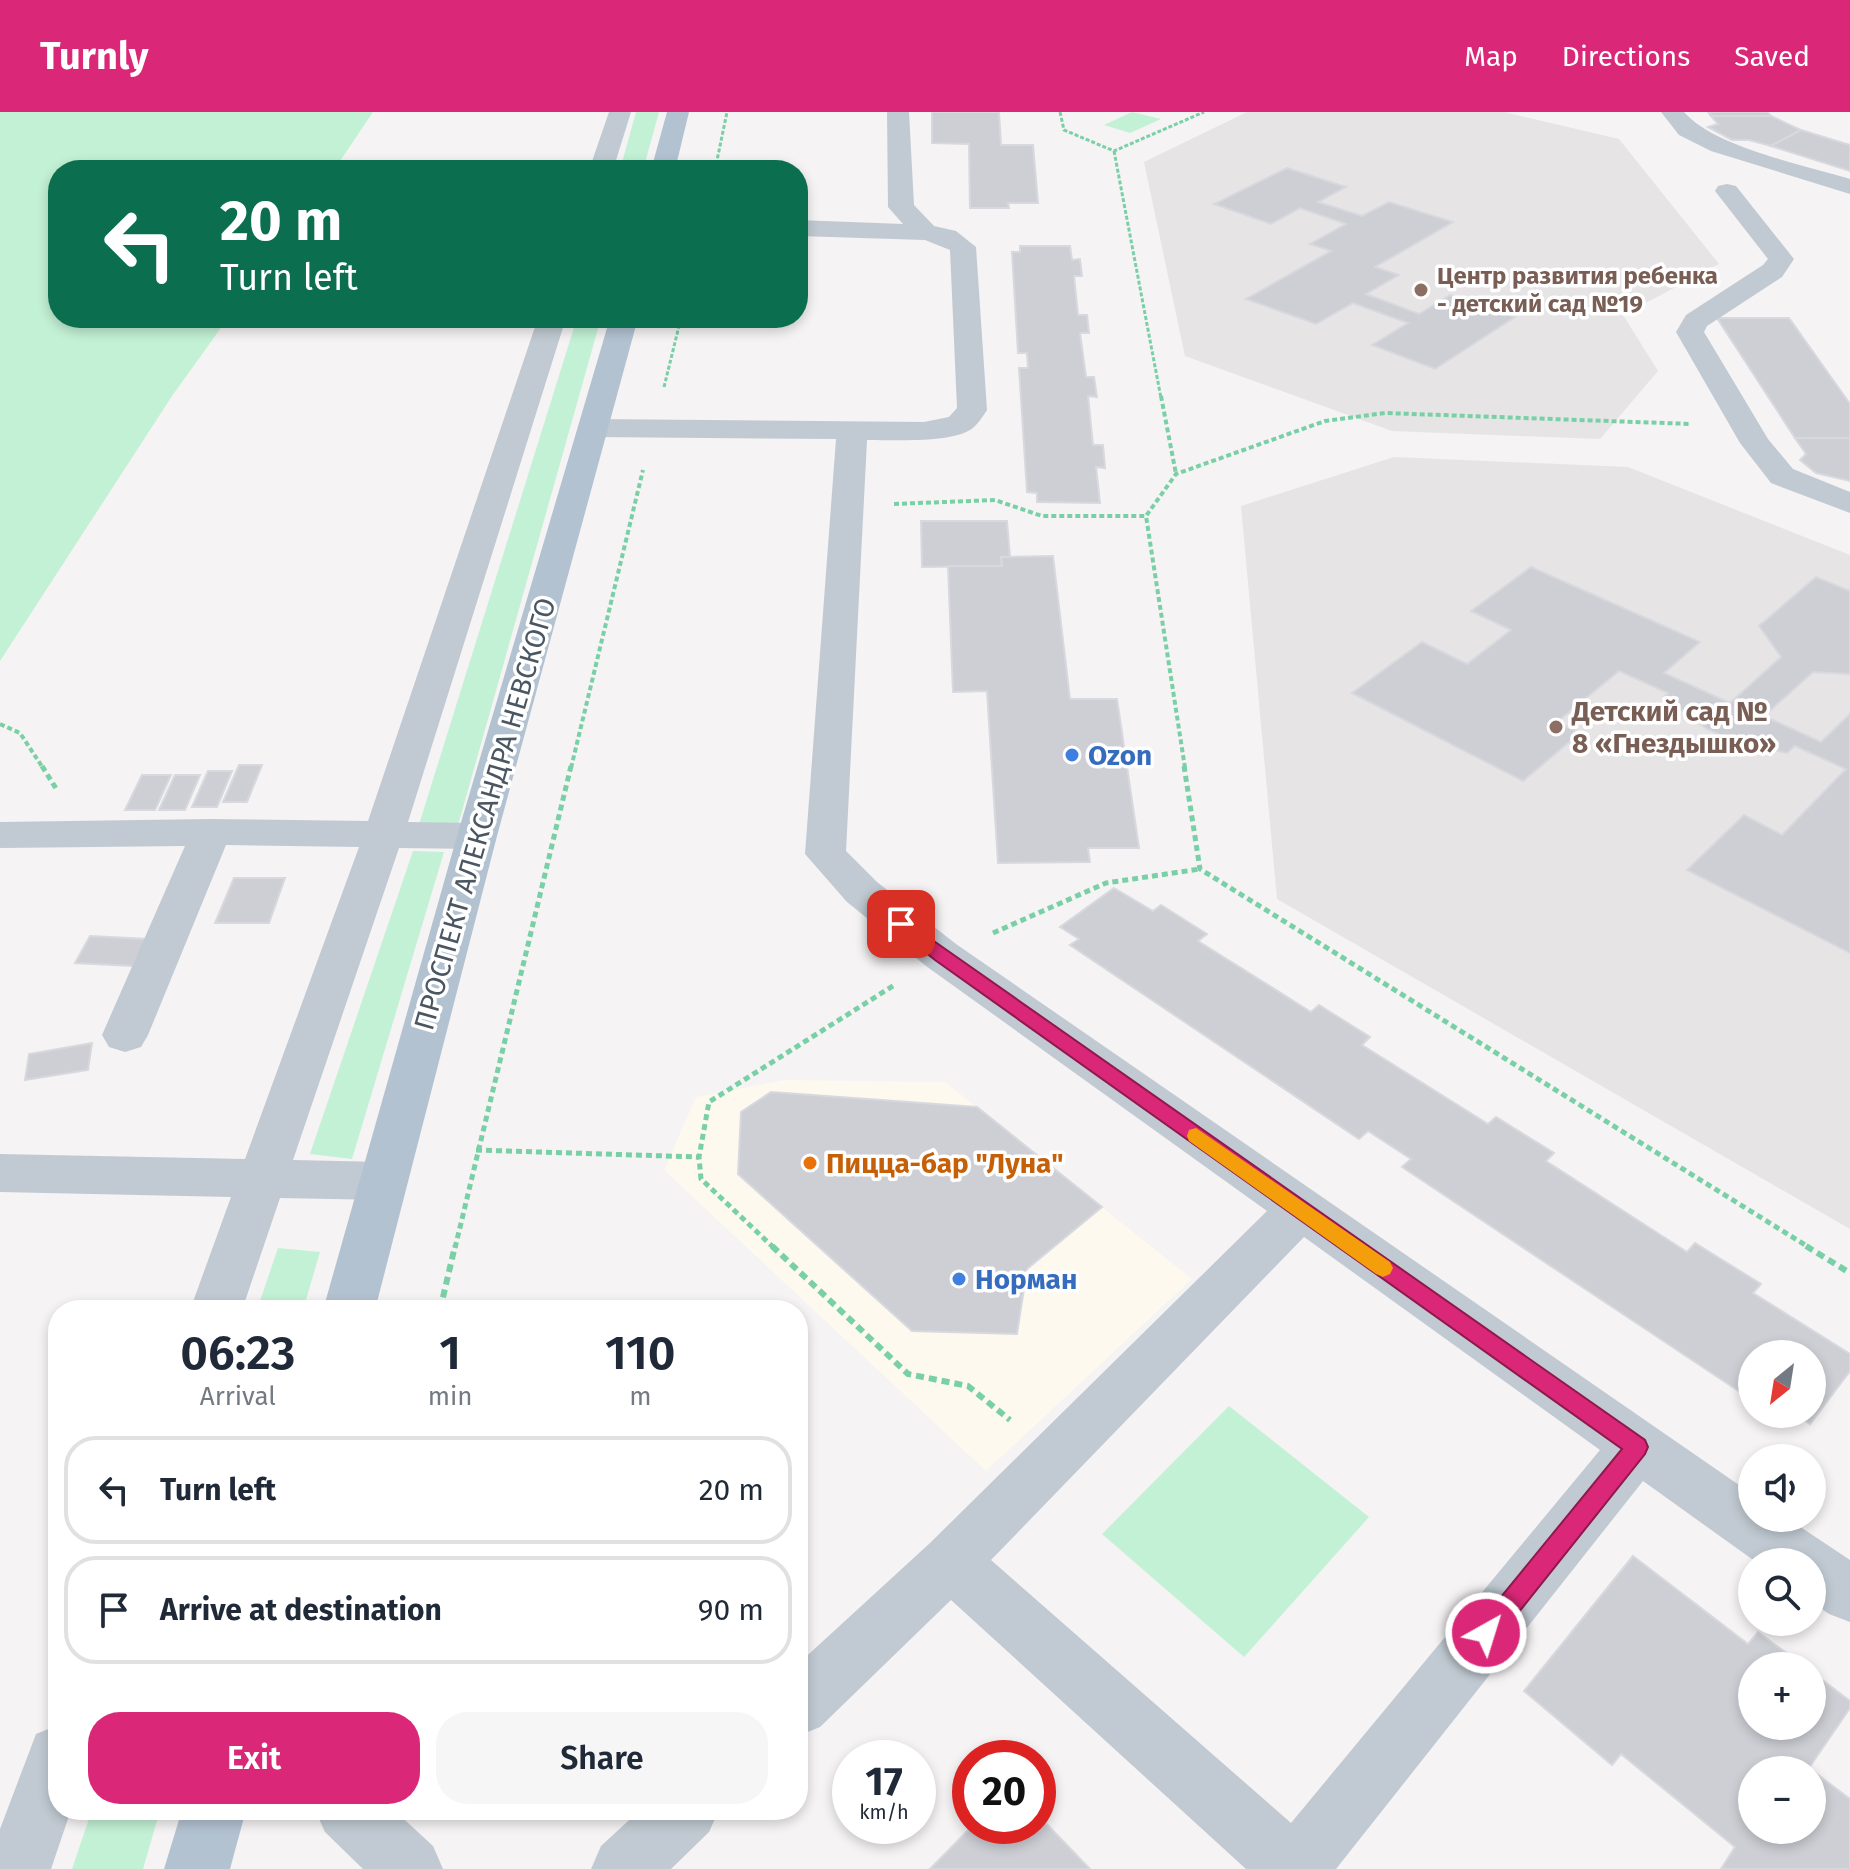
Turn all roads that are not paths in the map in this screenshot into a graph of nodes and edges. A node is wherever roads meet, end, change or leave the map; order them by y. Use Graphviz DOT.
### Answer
graph roads {
  1 [pos="620,112"];
  2 [pos="678,112"];
  3 [pos="898,112"];
  4 [pos="1672,112"];
  5 [pos="604,160"];
  6 [pos="666,160"];
  7 [pos="1850,187"];
  8 [pos="1727,191"];
  9 [pos="808,228"];
  10 [pos="925,232"];
  11 [pos="549,328"];
  12 [pos="621,328"];
  13 [pos="594,428"];
  14 [pos="852,431"];
  15 [pos="1850,503"];
  16 [pos="211,832"];
  17 [pos="384,833"];
  18 [pos="0,835"];
  19 [pos="477,836"];
  20 [pos="125,1035"];
  21 [pos="0,1173"];
  22 [pos="263,1178"];
  23 [pos="384,1181"];
  24 [pos="1300,1209"];
  25 [pos="220,1300"];
  26 [pos="352,1300"];
  27 [pos="1637,1447"];
  28 [pos="1783,1548"];
  29 [pos="950,1562"];
  30 [pos="1826,1578"];
  31 [pos="1850,1594"];
  32 [pos="808,1696"];
  33 [pos="48,1784"];
  34 [pos="211,1820"];
  35 [pos="358,1820"];
  36 [pos="676,1820"];
  37 [pos="18,1869"];
  38 [pos="197,1869"];
  39 [pos="410,1869"];
  40 [pos="624,1869"];
  41 [pos="1294,1869"];
  1 -- 5 [label="lane"];
  2 -- 6 [label="main road"];
  3 -- 10 [label="lane"];
  4 -- 7 [label="lane"];
  8 -- 15 [label="lane"];
  9 -- 10 [label="lane"];
  10 -- 14 [label="lane"];
  11 -- 17 [label="lane"];
  12 -- 13 [label="main road, ПРОСПЕКТ АЛЕКСАНДРА НЕВСКОГО"];
  13 -- 14 [label="lane"];
  13 -- 19 [label="main road, ПРОСПЕКТ АЛЕКСАНДРА НЕВСКОГО"];
  14 -- 24 [label="lane"];
  16 -- 17 [label="lane"];
  16 -- 18 [label="lane"];
  16 -- 20 [label="lane"];
  17 -- 19 [label="lane"];
  17 -- 22 [label="lane"];
  19 -- 23 [label="main road, ПРОСПЕКТ АЛЕКСАНДРА НЕВСКОГО"];
  21 -- 22 [label="lane"];
  22 -- 23 [label="lane"];
  22 -- 25 [label="lane"];
  23 -- 26 [label="main road, ПРОСПЕКТ АЛЕКСАНДРА НЕВСКОГО"];
  24 -- 27 [label="lane"];
  24 -- 29 [label="lane"];
  27 -- 28 [label="lane"];
  27 -- 41 [label="lane"];
  29 -- 32 [label="lane"];
  29 -- 41 [label="lane"];
  30 -- 31 [label="lane"];
  33 -- 37 [label="lane"];
  34 -- 38 [label="main road"];
  35 -- 39 [label="lane"];
  36 -- 40 [label="lane"];
}
